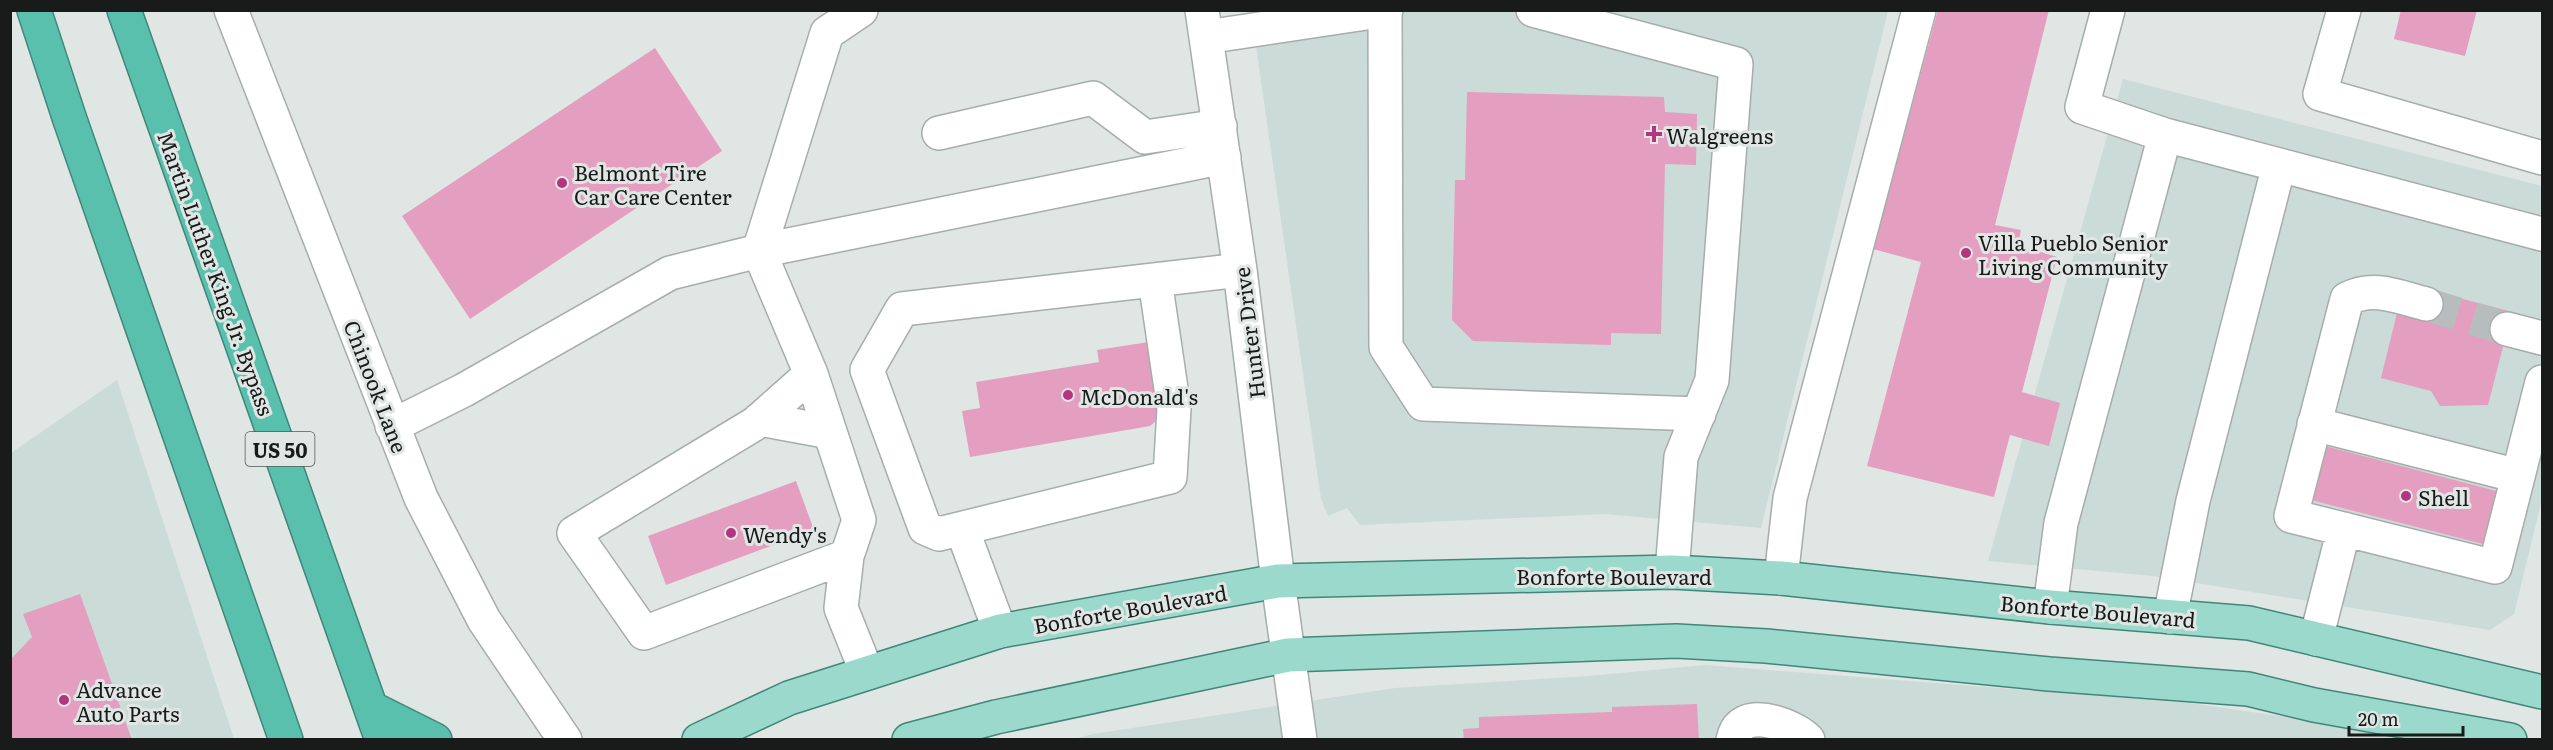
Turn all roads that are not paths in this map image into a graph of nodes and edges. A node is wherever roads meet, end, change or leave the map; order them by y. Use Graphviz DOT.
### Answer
graph roads {
  1 [pos="34,10"];
  2 [pos="124,10"];
  3 [pos="231,10"];
  4 [pos="861,10"];
  5 [pos="1533,10"];
  6 [pos="1919,10"];
  7 [pos="2108,10"];
  8 [pos="2344,10"];
  9 [pos="1385,11"];
  10 [pos="1204,24"];
  11 [pos="939,133"];
  12 [pos="2165,135"];
  13 [pos="1222,142"];
  14 [pos="2542,158"];
  15 [pos="2279,165"];
  16 [pos="2542,234"];
  17 [pos="759,250"];
  18 [pos="1240,270"];
  19 [pos="1155,280"];
  20 [pos="2426,304"];
  21 [pos="2507,328"];
  22 [pos="2542,338"];
  23 [pos="811,374"];
  24 [pos="2541,395"];
  25 [pos="1699,414"];
  26 [pos="760,419"];
  27 [pos="2314,424"];
  28 [pos="392,426"];
  29 [pos="830,432"];
  30 [pos="2518,476"];
  31 [pos="962,529"];
  32 [pos="2344,529"];
  33 [pos="847,556"];
  34 [pos="1672,572"];
  35 [pos="1781,578"];
  36 [pos="1278,581"];
  37 [pos="2050,607"];
  38 [pos="2170,617"];
  39 [pos="1000,631"];
  40 [pos="2316,639"];
  41 [pos="1288,655"];
  42 [pos="867,673"];
  43 [pos="2542,692"];
  44 [pos="371,708"];
  45 [pos="286,740"];
  46 [pos="382,740"];
  47 [pos="435,740"];
  48 [pos="565,740"];
  49 [pos="699,740"];
  50 [pos="909,740"];
  51 [pos="1300,740"];
  52 [pos="1733,740"];
  53 [pos="1809,740"];
  54 [pos="2510,740"];
  1 -- 45 [label="highway"];
  2 -- 44 [label="highway, Martin Luther King Jr. Bypass / US 50"];
  3 -- 28 [label="street, Chinook Lane"];
  4 -- 17 [label="street"];
  5 -- 25 [label="street"];
  6 -- 35 [label="street"];
  7 -- 12 [label="street"];
  8 -- 14 [label="street"];
  9 -- 10 [label="street"];
  9 -- 25 [label="street"];
  10 -- 13 [label="street, Hunter Drive"];
  11 -- 13 [label="street"];
  12 -- 15 [label="street"];
  12 -- 37 [label="street"];
  13 -- 17 [label="street"];
  13 -- 18 [label="street, Hunter Drive"];
  15 -- 16 [label="street"];
  15 -- 38 [label="street"];
  17 -- 23 [label="street"];
  17 -- 28 [label="street"];
  18 -- 19 [label="street"];
  18 -- 36 [label="street, Hunter Drive"];
  19 -- 31 [label="street"];
  19 -- 31 [label="street"];
  20 -- 27 [label="street"];
  21 -- 22 [label="street"];
  23 -- 26 [label="street"];
  23 -- 29 [label="street"];
  24 -- 30 [label="street"];
  25 -- 34 [label="street"];
  26 -- 29 [label="street"];
  26 -- 33 [label="street"];
  27 -- 30 [label="street"];
  27 -- 32 [label="street"];
  28 -- 48 [label="street, Chinook Lane"];
  29 -- 33 [label="street"];
  30 -- 32 [label="street"];
  31 -- 39 [label="street"];
  32 -- 40 [label="street"];
  33 -- 42 [label="street"];
  34 -- 35 [label="main road, Bonforte Boulevard"];
  34 -- 36 [label="main road, Bonforte Boulevard"];
  35 -- 37 [label="main road, Bonforte Boulevard"];
  36 -- 39 [label="main road, Bonforte Boulevard"];
  36 -- 41 [label="street, Hunter Drive"];
  37 -- 38 [label="main road, Bonforte Boulevard"];
  38 -- 40 [label="main road, Bonforte Boulevard"];
  39 -- 42 [label="main road, Bonforte Boulevard"];
  40 -- 43 [label="main road, Bonforte Boulevard"];
  41 -- 50 [label="main road"];
  41 -- 51 [label="street, Hunter Drive"];
  41 -- 54 [label="main road"];
  42 -- 49 [label="main road, Bonforte Boulevard"];
  44 -- 46 [label="highway, Martin Luther King Jr. Bypass / US 50"];
  44 -- 47 [label="highway"];
  52 -- 53 [label="street"];
}
